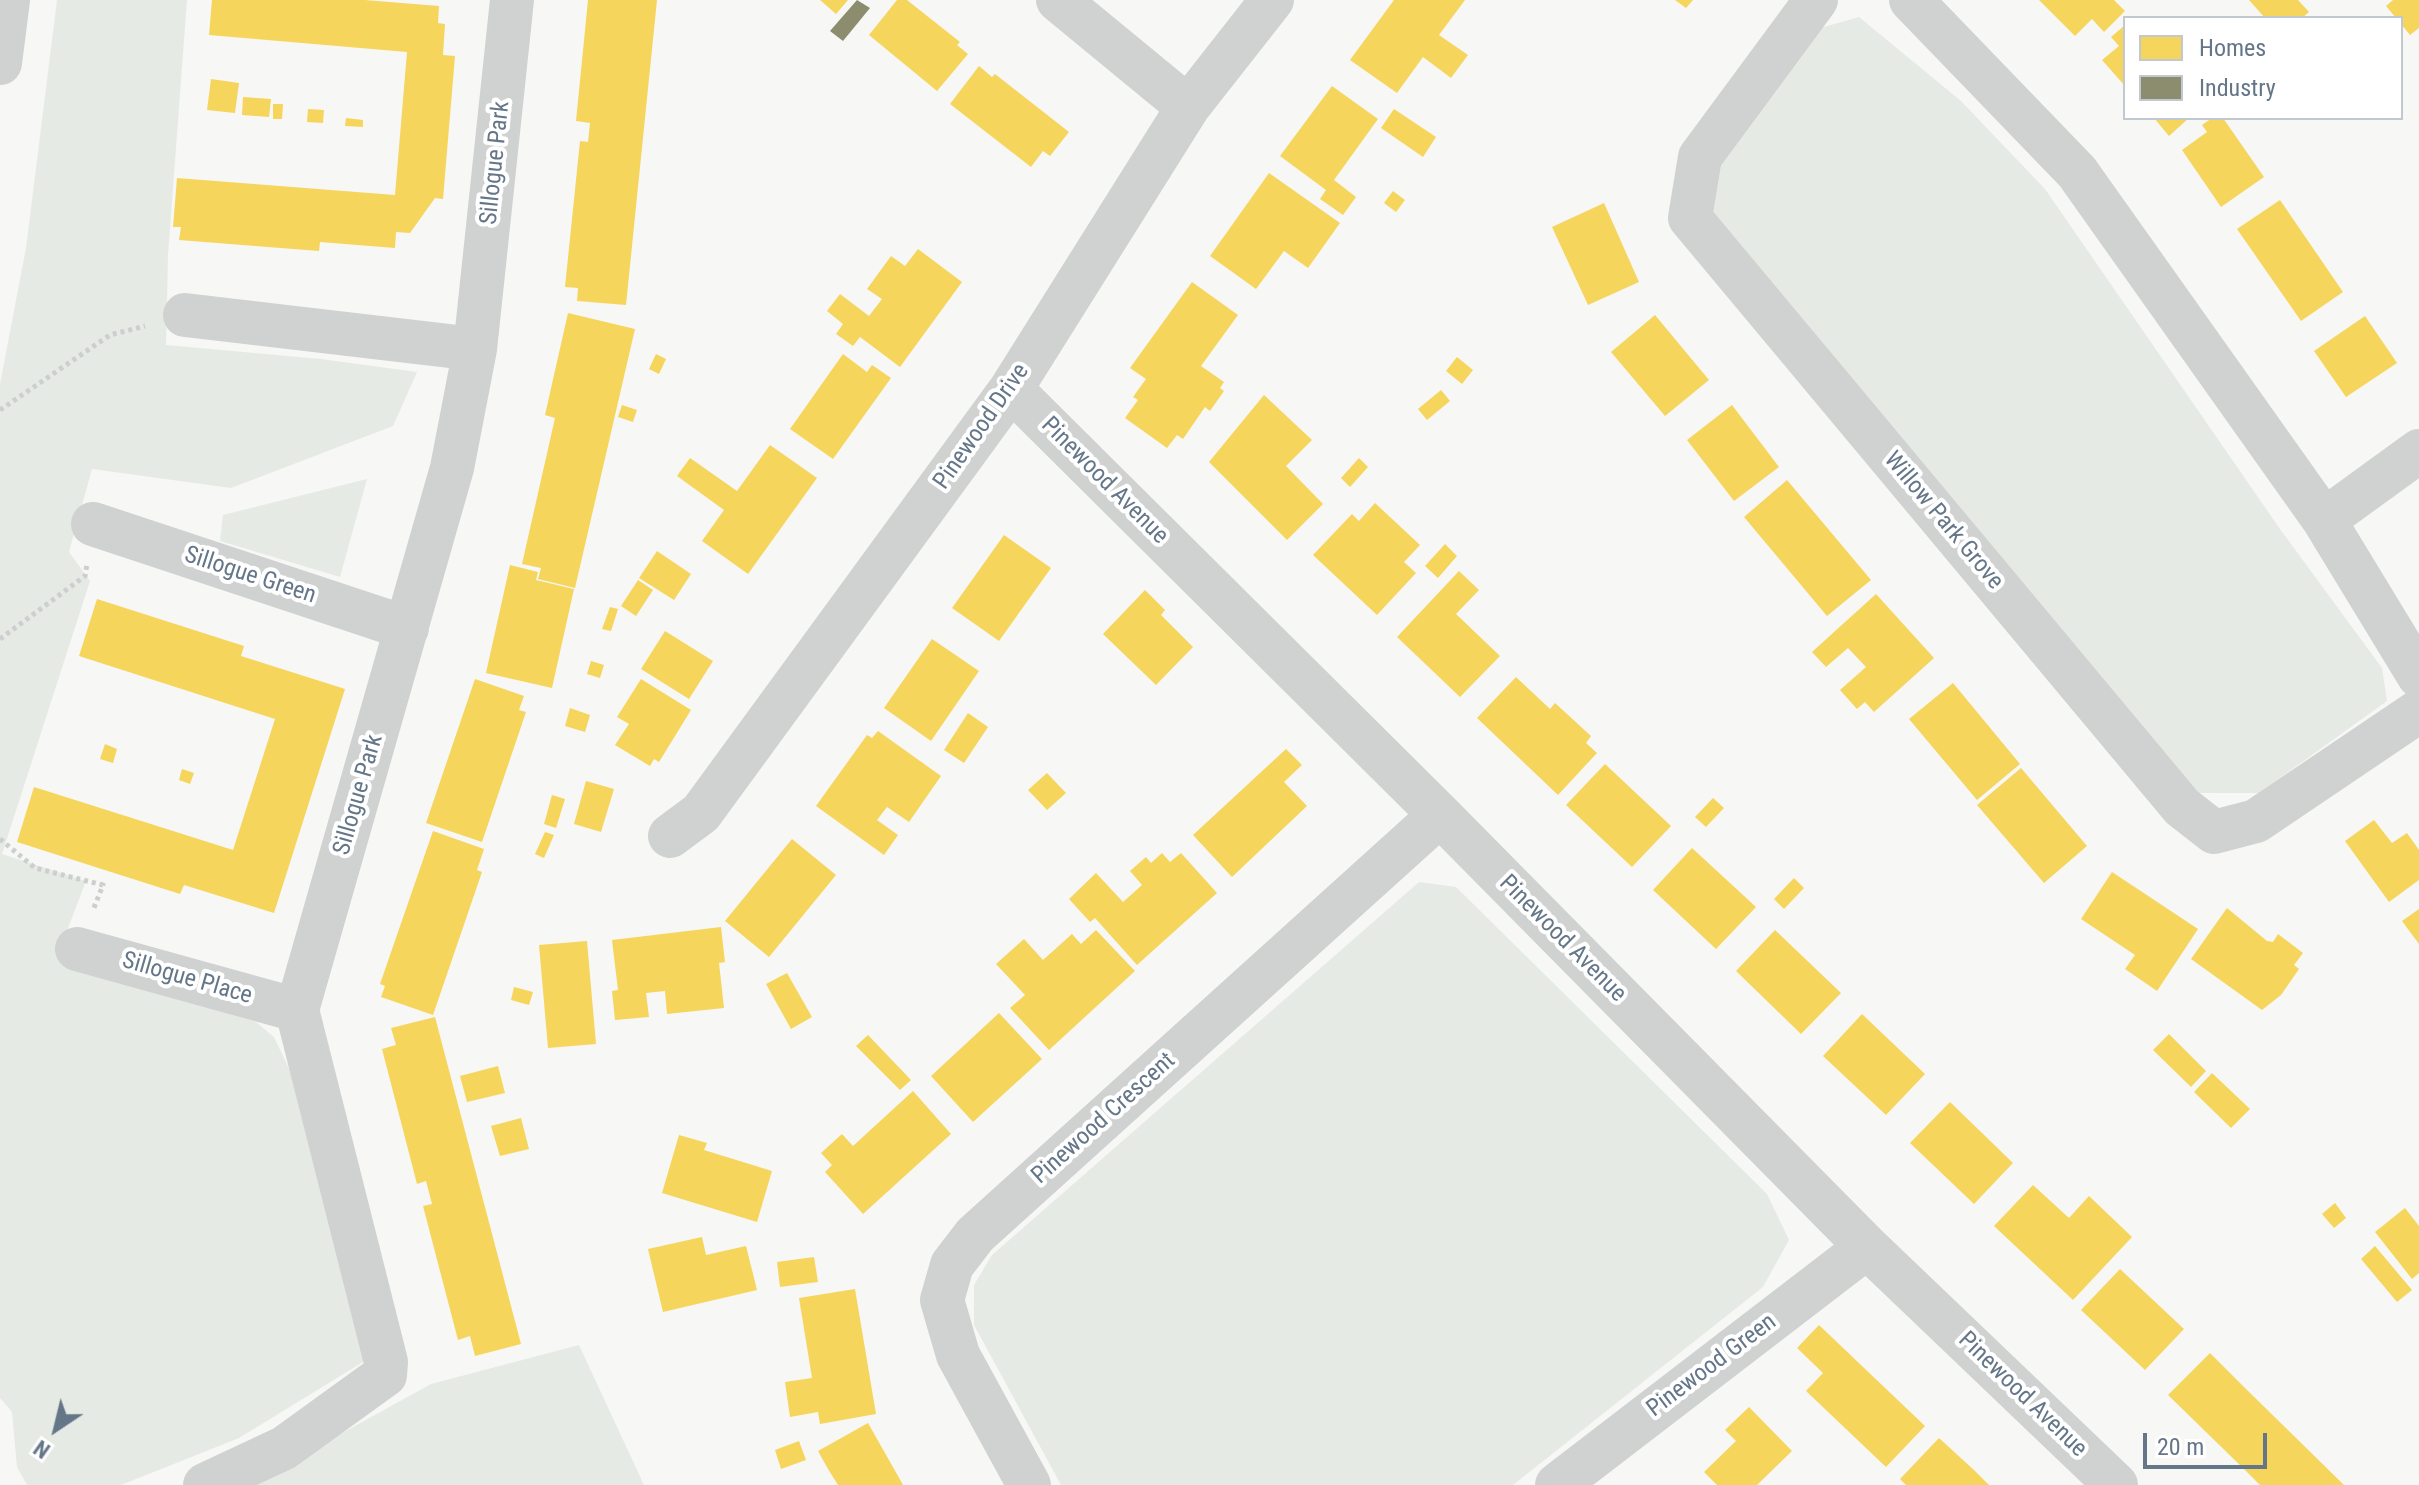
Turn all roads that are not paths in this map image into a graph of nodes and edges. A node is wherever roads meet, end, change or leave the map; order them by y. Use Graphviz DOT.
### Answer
graph roads {
  1 [pos="8,0"];
  2 [pos="512,0"];
  3 [pos="1058,0"];
  4 [pos="1272,0"];
  5 [pos="1816,0"];
  6 [pos="1911,0"];
  7 [pos="0,63"];
  8 [pos="1188,107"];
  9 [pos="185,315"];
  10 [pos="475,349"];
  11 [pos="1011,389"];
  12 [pos="2419,451"];
  13 [pos="2324,520"];
  14 [pos="93,524"];
  15 [pos="407,628"];
  16 [pos="2419,676"];
  17 [pos="2419,711"];
  18 [pos="1440,815"];
  19 [pos="670,836"];
  20 [pos="77,949"];
  21 [pos="297,1010"];
  22 [pos="1867,1247"];
  23 [pos="205,1485"];
  24 [pos="1029,1485"];
  25 [pos="1557,1485"];
  26 [pos="2116,1485"];
  1 -- 7 [label="street"];
  2 -- 10 [label="street, Sillogue Park"];
  3 -- 8 [label="street"];
  4 -- 8 [label="street, Pinewood Drive"];
  5 -- 17 [label="street, Willow Park Grove"];
  6 -- 13 [label="street"];
  8 -- 11 [label="street, Pinewood Drive"];
  9 -- 10 [label="street"];
  10 -- 15 [label="street, Sillogue Park"];
  11 -- 18 [label="street, Pinewood Avenue"];
  11 -- 19 [label="street, Pinewood Drive"];
  12 -- 13 [label="street"];
  13 -- 16 [label="street"];
  14 -- 15 [label="street, Sillogue Green"];
  15 -- 21 [label="street, Sillogue Park"];
  18 -- 22 [label="street, Pinewood Avenue"];
  18 -- 24 [label="street, Pinewood Crescent"];
  20 -- 21 [label="street, Sillogue Place"];
  21 -- 23 [label="street"];
  22 -- 25 [label="street, Pinewood Green"];
  22 -- 26 [label="street, Pinewood Avenue"];
}
